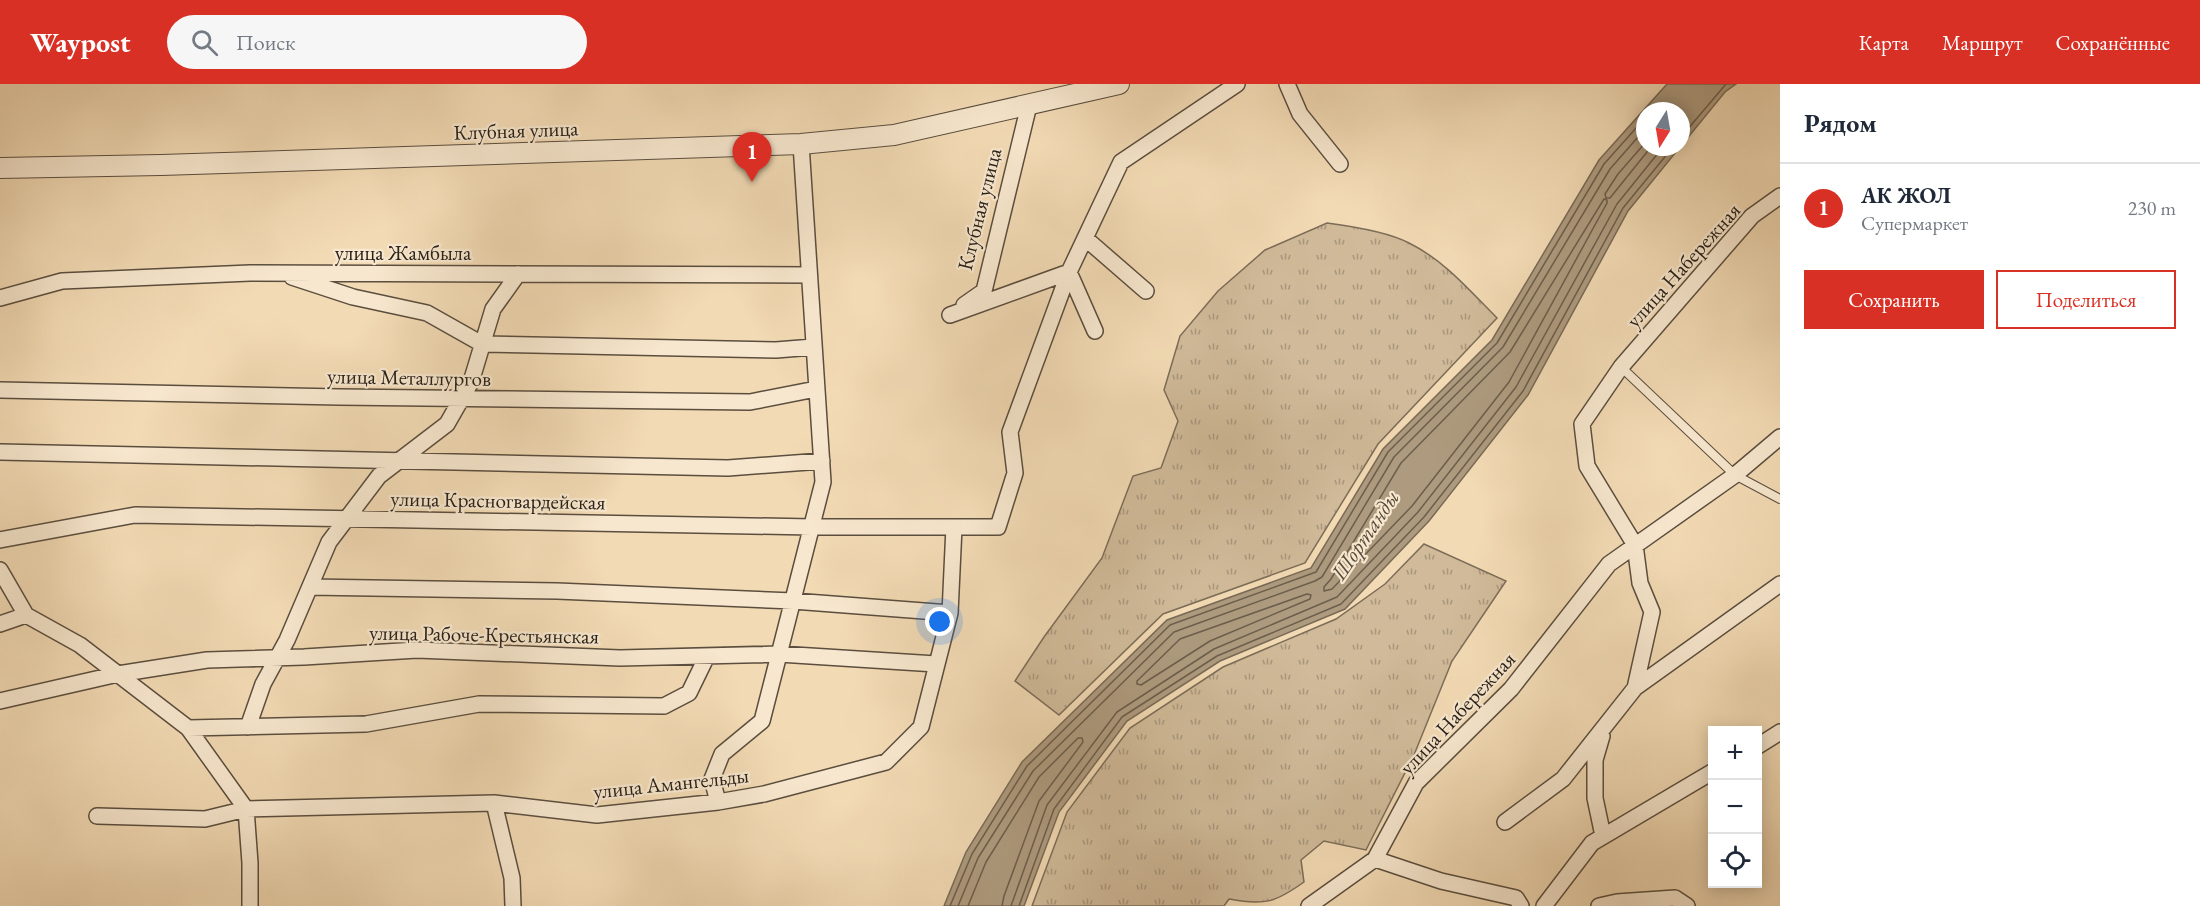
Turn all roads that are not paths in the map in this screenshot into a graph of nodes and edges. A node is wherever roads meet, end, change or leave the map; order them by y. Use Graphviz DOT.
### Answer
graph roads {
  1 [pos="1119,84"];
  2 [pos="1237,84"];
  3 [pos="1287,84"];
  4 [pos="1029,105"];
  5 [pos="801,144"];
  6 [pos="1340,164"];
  7 [pos="0,168"];
  8 [pos="1780,196"];
  9 [pos="1085,238"];
  10 [pos="1069,272"];
  11 [pos="280,273"];
  12 [pos="518,274"];
  13 [pos="809,275"];
  14 [pos="1146,291"];
  15 [pos="0,298"];
  16 [pos="1095,331"];
  17 [pos="482,345"];
  18 [pos="813,347"];
  19 [pos="1622,367"];
  20 [pos="816,388"];
  21 [pos="0,390"];
  22 [pos="462,398"];
  23 [pos="1780,437"];
  24 [pos="0,452"];
  25 [pos="400,460"];
  26 [pos="822,461"];
  27 [pos="1735,476"];
  28 [pos="1780,499"];
  29 [pos="348,518"];
  30 [pos="812,527"];
  31 [pos="954,527"];
  32 [pos="0,540"];
  33 [pos="1635,545"];
  34 [pos="0,570"];
  35 [pos="1780,584"];
  36 [pos="310,587"];
  37 [pos="793,601"];
  38 [pos="950,613"];
  39 [pos="26,615"];
  40 [pos="0,624"];
  41 [pos="779,654"];
  42 [pos="707,656"];
  43 [pos="277,657"];
  44 [pos="936,664"];
  45 [pos="118,675"];
  46 [pos="1635,688"];
  47 [pos="0,701"];
  48 [pos="1606,725"];
  49 [pos="248,727"];
  50 [pos="188,728"];
  51 [pos="1780,732"];
  52 [pos="1762,743"];
  53 [pos="1708,775"];
  54 [pos="718,802"];
  55 [pos="494,803"];
  56 [pos="246,809"];
  57 [pos="98,816"];
  58 [pos="1505,822"];
  59 [pos="1604,836"];
  60 [pos="1375,859"];
  61 [pos="250,906"];
  62 [pos="513,906"];
  63 [pos="1309,906"];
  64 [pos="1521,906"];
  65 [pos="1544,906"];
  66 [pos="1599,906"];
  67 [pos="1687,906"];
  1 -- 4 [label="street, Клубная улица"];
  2 -- 9 [label="street"];
  3 -- 6 [label="street"];
  4 -- 5 [label="street, Клубная улица"];
  4 -- 10 [label="street, Клубная улица"];
  5 -- 7 [label="street, Клубная улица"];
  5 -- 13 [label="street"];
  8 -- 19 [label="street, улица Набережная"];
  9 -- 10 [label="street"];
  9 -- 14 [label="street"];
  10 -- 16 [label="street"];
  10 -- 31 [label="street, улица Красногвардейская"];
  11 -- 12 [label="street, улица Жамбыла"];
  11 -- 15 [label="street, улица Жамбыла"];
  11 -- 17 [label="street"];
  12 -- 13 [label="street, улица Жамбыла"];
  12 -- 17 [label="street"];
  13 -- 18 [label="street"];
  17 -- 18 [label="street"];
  17 -- 22 [label="street"];
  18 -- 20 [label="street"];
  19 -- 27 [label="lane"];
  19 -- 33 [label="street, улица Набережная"];
  20 -- 22 [label="street, улица Металлургов"];
  20 -- 26 [label="street"];
  21 -- 22 [label="street, улица Металлургов"];
  22 -- 25 [label="street"];
  23 -- 27 [label="street, улица Набережная"];
  24 -- 25 [label="street"];
  25 -- 26 [label="street"];
  25 -- 29 [label="street"];
  26 -- 30 [label="street"];
  27 -- 28 [label="lane"];
  27 -- 33 [label="street, улица Набережная"];
  29 -- 30 [label="street, улица Красногвардейская"];
  29 -- 32 [label="street, улица Красногвардейская"];
  29 -- 36 [label="street"];
  30 -- 31 [label="street, улица Красногвардейская"];
  30 -- 37 [label="street"];
  31 -- 38 [label="street, улица Амангельды"];
  33 -- 46 [label="street"];
  33 -- 60 [label="street, улица Набережная"];
  34 -- 39 [label="street"];
  35 -- 46 [label="street"];
  36 -- 37 [label="street"];
  36 -- 43 [label="street"];
  37 -- 38 [label="street"];
  37 -- 41 [label="street"];
  38 -- 44 [label="street, улица Амангельды"];
  39 -- 40 [label="street"];
  39 -- 45 [label="street"];
  41 -- 42 [label="street, улица Рабоче-Крестьянская"];
  41 -- 44 [label="street, улица Рабоче-Крестьянская"];
  41 -- 54 [label="street"];
  42 -- 43 [label="street, улица Рабоче-Крестьянская"];
  42 -- 49 [label="street"];
  43 -- 45 [label="street, улица Рабоче-Крестьянская"];
  43 -- 49 [label="street"];
  44 -- 54 [label="street, улица Амангельды"];
  45 -- 47 [label="street, улица Рабоче-Крестьянская"];
  45 -- 50 [label="street"];
  46 -- 48 [label="street"];
  48 -- 58 [label="street"];
  48 -- 59 [label="street"];
  49 -- 50 [label="street"];
  50 -- 56 [label="street"];
  51 -- 52 [label="street"];
  53 -- 59 [label="street"];
  54 -- 55 [label="street, улица Амангельды"];
  55 -- 56 [label="street, улица Амангельды"];
  55 -- 62 [label="street"];
  56 -- 57 [label="street, улица Амангельды"];
  56 -- 61 [label="street"];
  59 -- 65 [label="street"];
  60 -- 63 [label="street, улица Набережная"];
  60 -- 64 [label="street"];
  66 -- 67 [label="street"];
}
